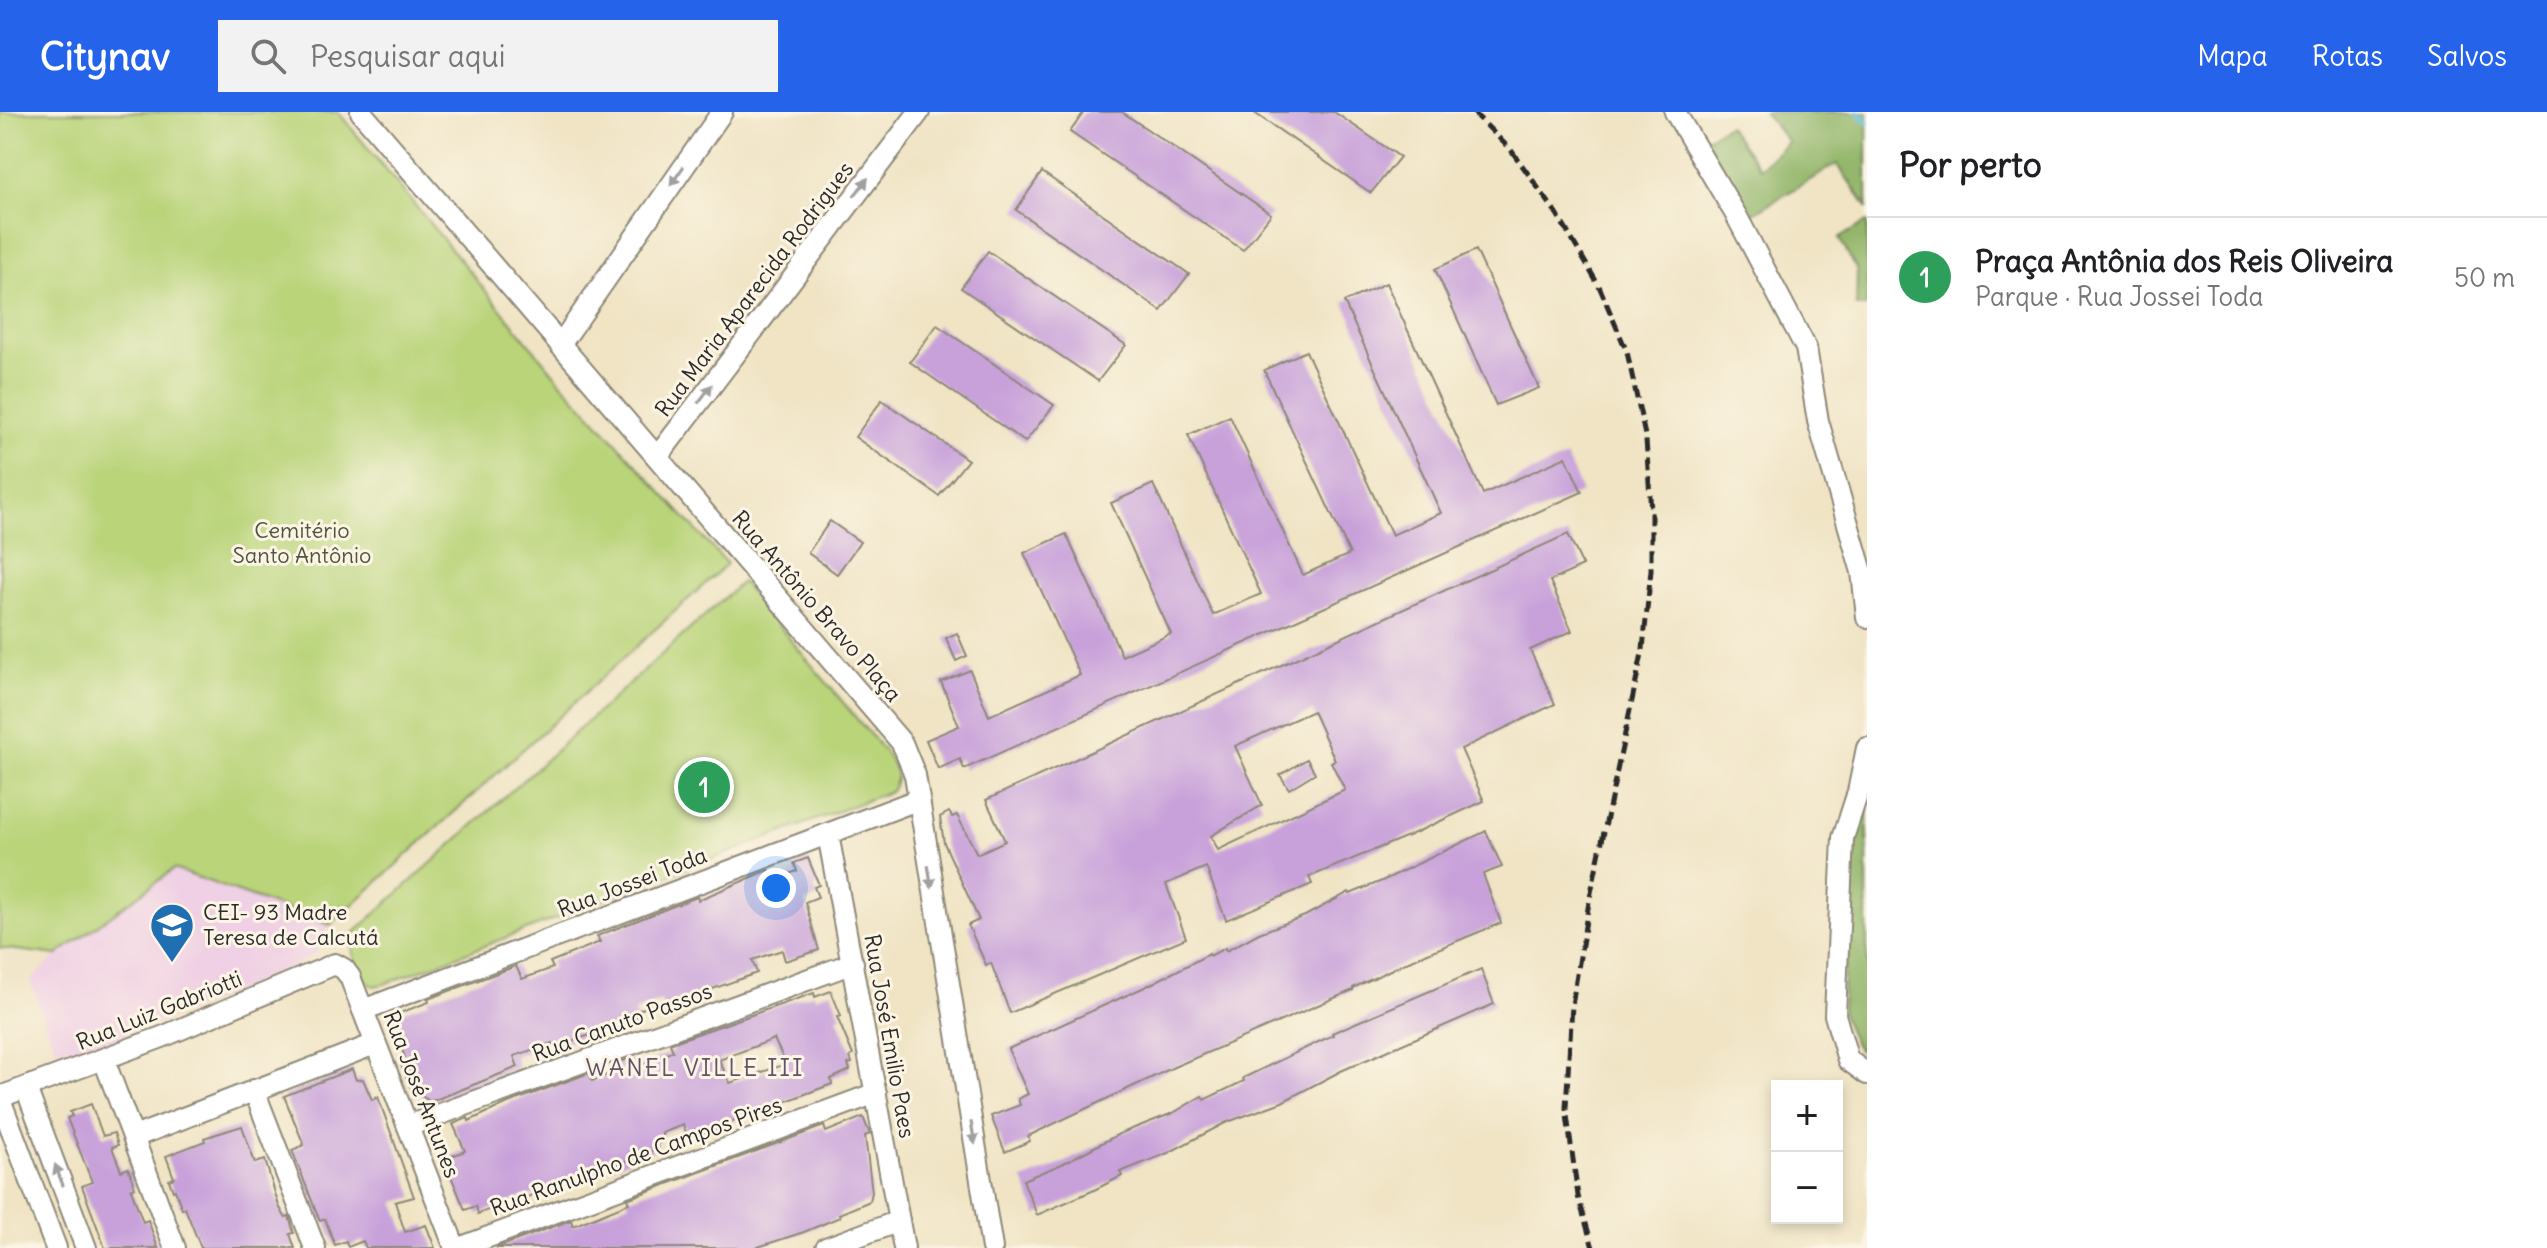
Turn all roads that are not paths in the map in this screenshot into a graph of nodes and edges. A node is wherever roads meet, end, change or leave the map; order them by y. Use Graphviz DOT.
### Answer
graph roads {
  1 [pos="361,112"];
  2 [pos="722,112"];
  3 [pos="919,112"];
  4 [pos="1675,112"];
  5 [pos="560,345"];
  6 [pos="658,456"];
  7 [pos="1867,617"];
  8 [pos="1867,748"];
  9 [pos="917,800"];
  10 [pos="828,834"];
  11 [pos="853,963"];
  12 [pos="335,964"];
  13 [pos="363,1010"];
  14 [pos="375,1044"];
  15 [pos="104,1060"];
  16 [pos="1867,1074"];
  17 [pos="26,1088"];
  18 [pos="254,1090"];
  19 [pos="876,1093"];
  20 [pos="0,1098"];
  21 [pos="408,1126"];
  22 [pos="134,1137"];
  23 [pos="899,1221"];
  24 [pos="56,1248"];
  25 [pos="86,1248"];
  26 [pos="175,1248"];
  27 [pos="315,1248"];
  28 [pos="457,1248"];
  29 [pos="826,1248"];
  30 [pos="904,1248"];
  31 [pos="992,1248"];
  1 -- 5 [label="street, Rua Antônio Bravo Plaça"];
  2 -- 5 [label="street, one-way"];
  6 -- 3 [label="street, Rua Maria Aparecida Rodrigues, one-way"];
  4 -- 7 [label="street"];
  5 -- 6 [label="street, Rua Antônio Bravo Plaça"];
  6 -- 9 [label="street, Rua Antônio Bravo Plaça"];
  8 -- 16 [label="street"];
  9 -- 10 [label="street, Rua Jossei Toda"];
  9 -- 31 [label="street, Rua Antônio Bravo Plaça, one-way"];
  10 -- 11 [label="street, Rua José Emilio Paes"];
  10 -- 13 [label="street, Rua Jossei Toda"];
  11 -- 19 [label="street, Rua José Emilio Paes"];
  11 -- 21 [label="street, Rua Canuto Passos"];
  12 -- 13 [label="street, Rua José Antunes"];
  12 -- 15 [label="street, Rua Luiz Gabriotti"];
  13 -- 14 [label="street, Rua José Antunes"];
  14 -- 18 [label="street"];
  14 -- 21 [label="street, Rua José Antunes"];
  15 -- 17 [label="street, Rua Luiz Gabriotti"];
  15 -- 22 [label="street"];
  17 -- 20 [label="street, Rua Luiz Gabriotti"];
  25 -- 17 [label="street, one-way"];
  18 -- 22 [label="street"];
  18 -- 27 [label="street"];
  19 -- 23 [label="street, Rua José Emilio Paes"];
  19 -- 28 [label="street, Rua Ranulpho de Campos Pires"];
  20 -- 24 [label="street"];
  21 -- 28 [label="street, Rua José Antunes"];
  22 -- 26 [label="street"];
  23 -- 29 [label="street"];
  23 -- 30 [label="street, Rua José Emilio Paes"];
}
